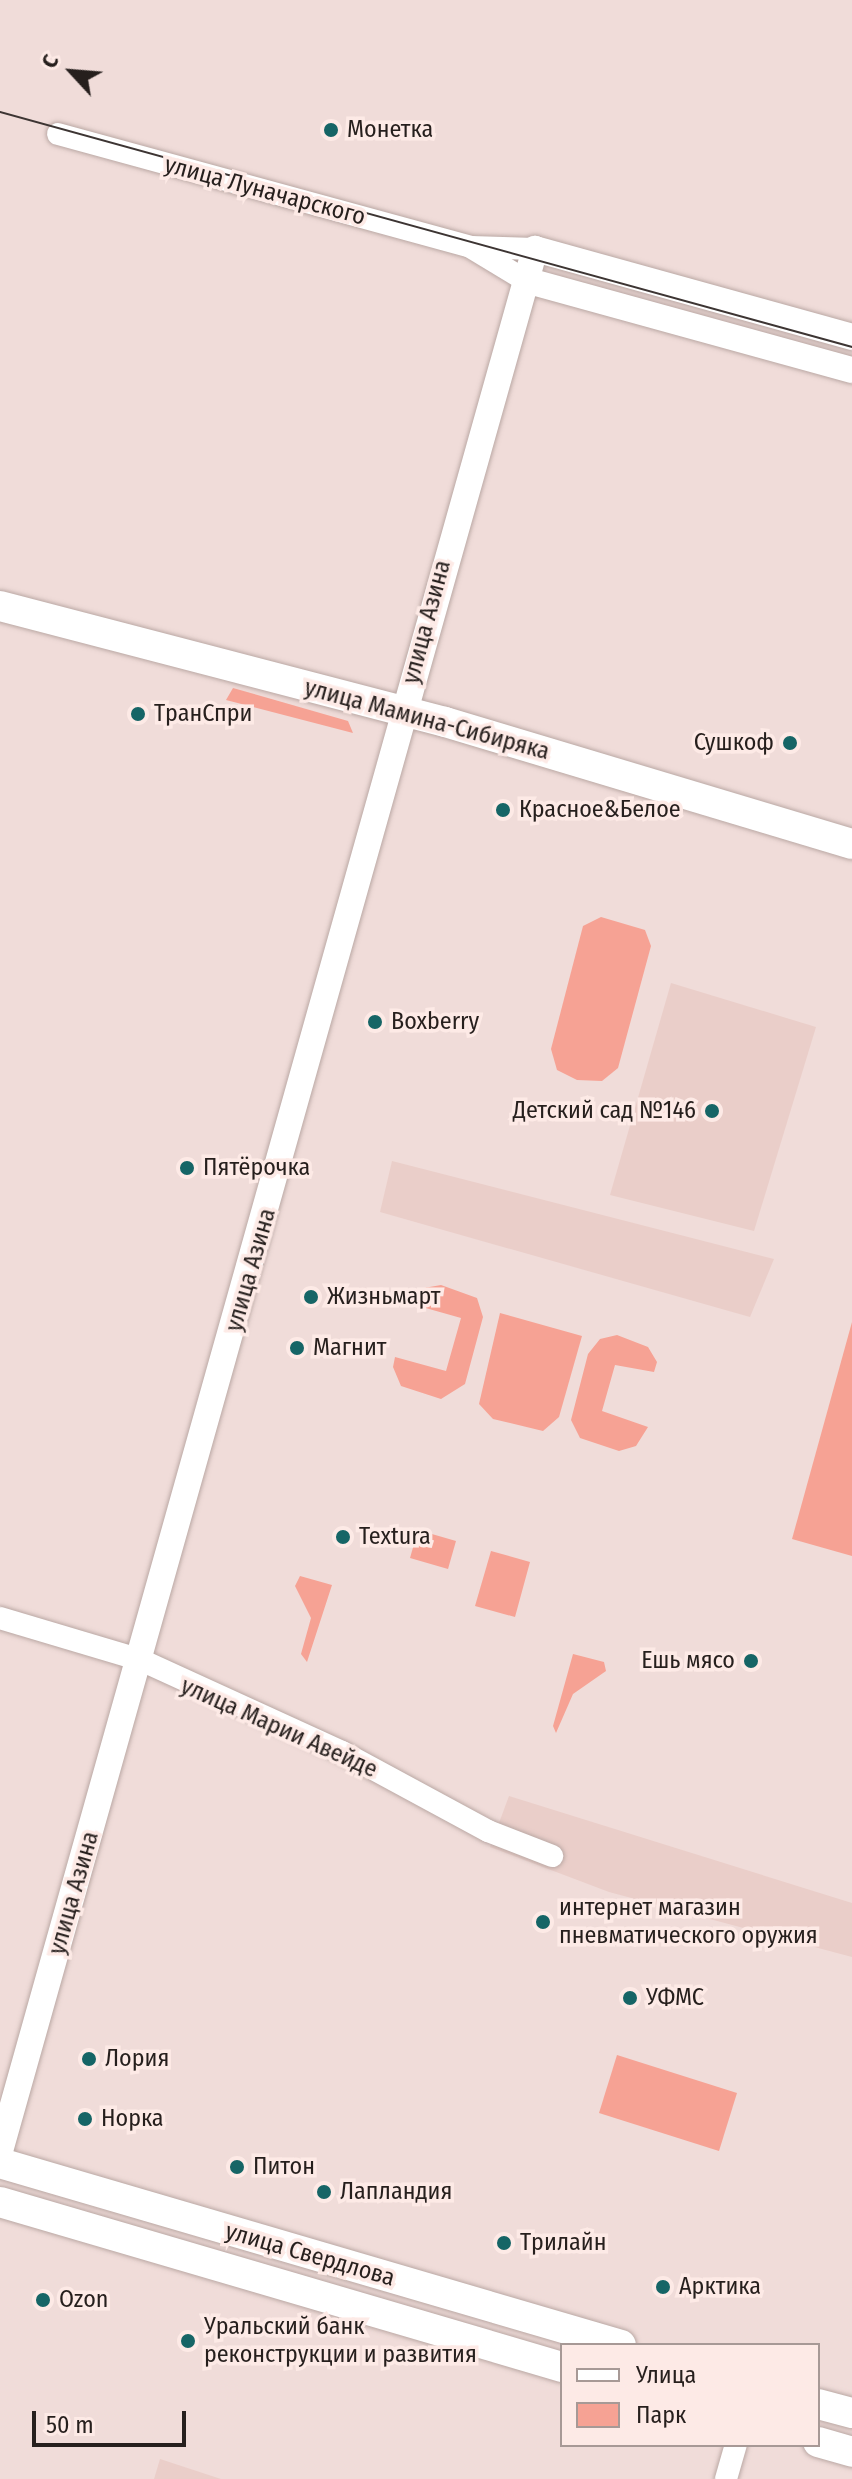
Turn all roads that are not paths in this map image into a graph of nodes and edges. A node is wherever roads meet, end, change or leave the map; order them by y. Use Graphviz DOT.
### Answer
graph roads {
  1 [pos="58,134"];
  2 [pos="471,247"];
  3 [pos="535,249"];
  4 [pos="525,280"];
  5 [pos="852,337"];
  6 [pos="852,370"];
  7 [pos="0,606"];
  8 [pos="405,712"];
  9 [pos="852,844"];
  10 [pos="0,1618"];
  11 [pos="141,1660"];
  12 [pos="552,1856"];
  13 [pos="0,2151"];
  14 [pos="0,2163"];
  15 [pos="0,2202"];
  16 [pos="614,2343"];
  17 [pos="560,2366"];
  18 [pos="820,2405"];
  19 [pos="852,2413"];
  20 [pos="820,2443"];
  21 [pos="735,2447"];
  22 [pos="852,2452"];
  23 [pos="726,2479"];
  1 -- 2 [label="street, улица Луначарского"];
  2 -- 3 [label="street, улица Луначарского"];
  2 -- 4 [label="street, улица Луначарского"];
  3 -- 4 [label="street, улица Азина"];
  3 -- 5 [label="street, улица Луначарского"];
  4 -- 6 [label="street, улица Луначарского"];
  4 -- 8 [label="street, улица Азина"];
  7 -- 8 [label="main road, улица Мамина-Сибиряка"];
  8 -- 9 [label="main road, улица Мамина-Сибиряка"];
  8 -- 11 [label="street, улица Азина"];
  10 -- 11 [label="street, улица Марии Авейде"];
  11 -- 12 [label="street, улица Марии Авейде"];
  11 -- 13 [label="street, улица Азина"];
  14 -- 16 [label="main road, улица Свердлова"];
  15 -- 17 [label="main road, улица Свердлова"];
  18 -- 19 [label="main road"];
  20 -- 22 [label="main road"];
  21 -- 23 [label="street"];
}
